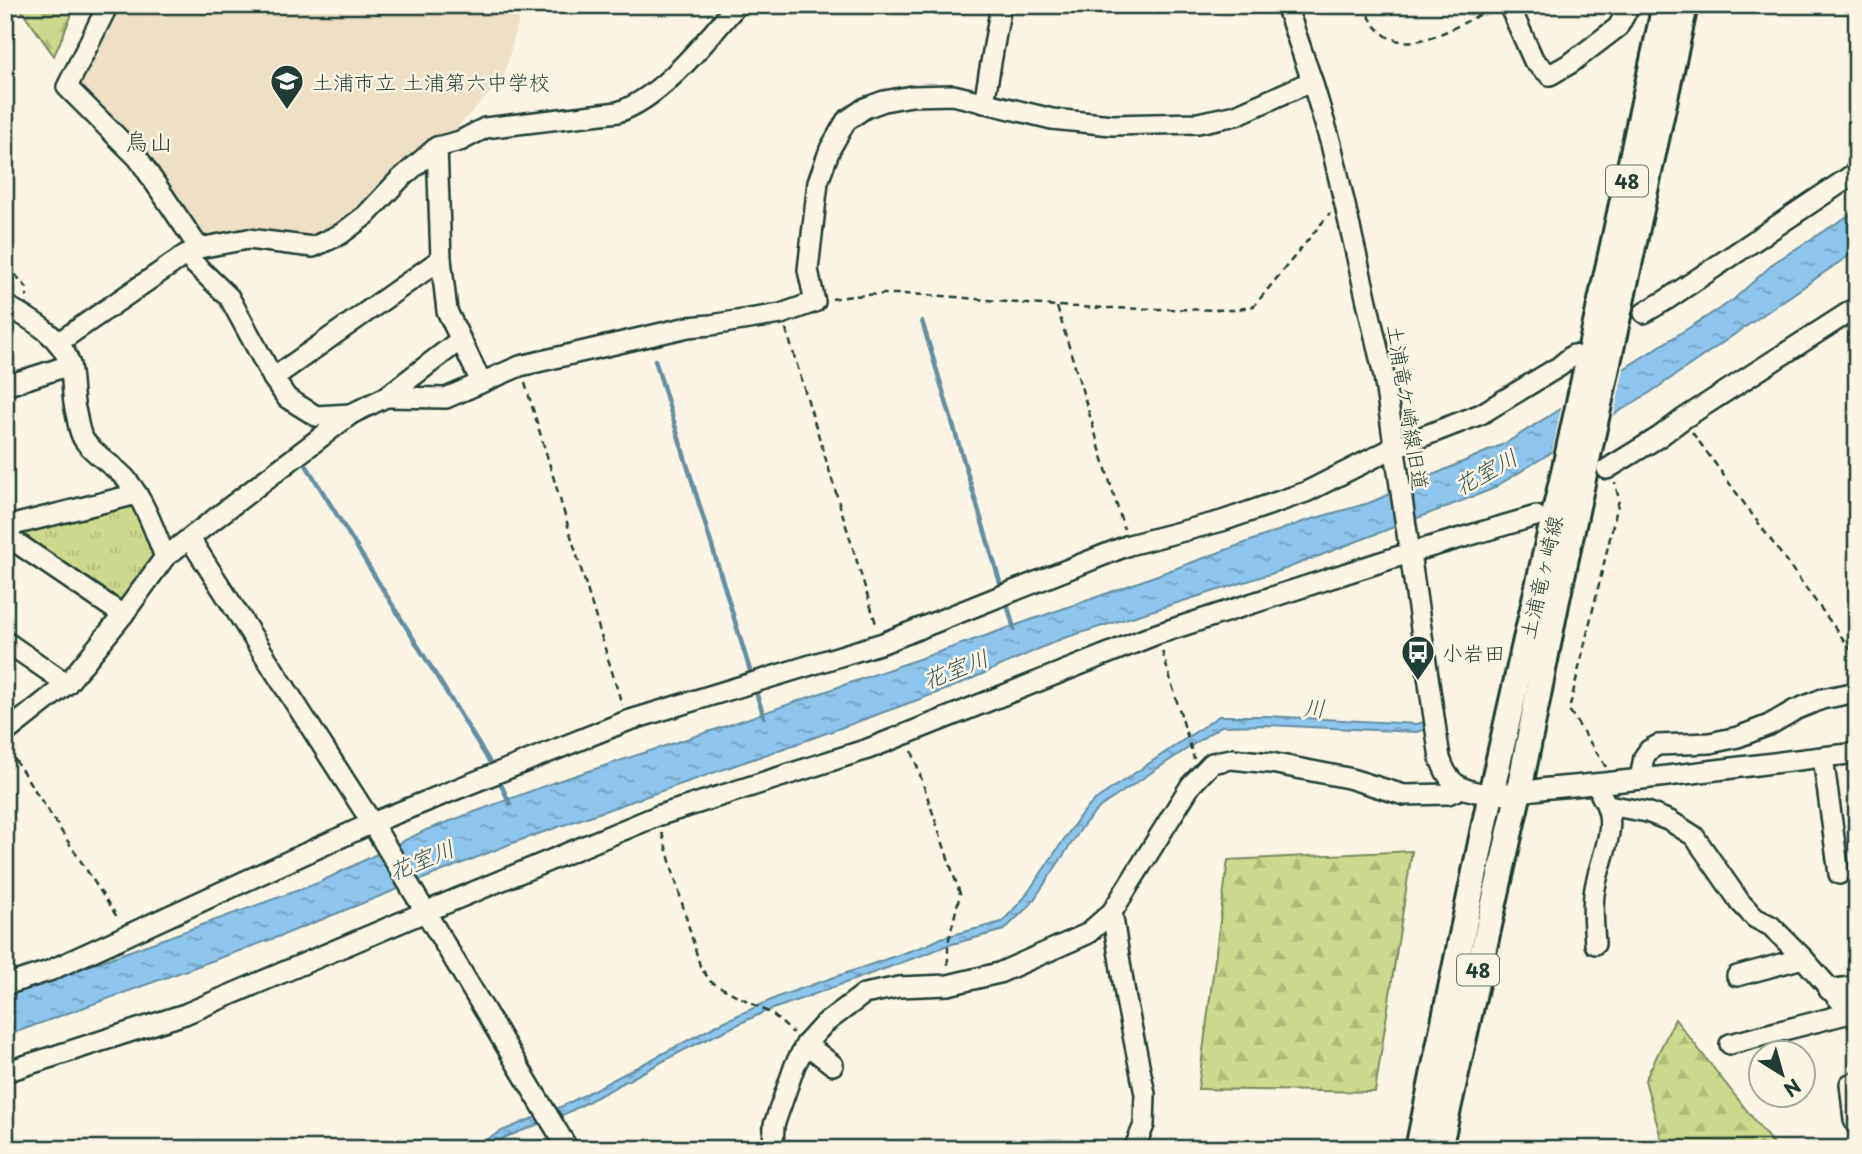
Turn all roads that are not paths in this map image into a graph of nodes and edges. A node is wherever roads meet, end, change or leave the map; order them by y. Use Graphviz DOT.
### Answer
graph roads {
  1 [pos="108,5"];
  2 [pos="737,5"];
  3 [pos="1001,5"];
  4 [pos="1286,5"];
  5 [pos="1509,5"];
  6 [pos="1630,5"];
  7 [pos="1665,5"];
  8 [pos="1685,5"];
  9 [pos="1312,81"];
  10 [pos="984,103"];
  11 [pos="437,147"];
  12 [pos="1857,172"];
  13 [pos="192,251"];
  14 [pos="442,259"];
  15 [pos="5,305"];
  16 [pos="1857,307"];
  17 [pos="1644,313"];
  18 [pos="460,340"];
  19 [pos="59,342"];
  20 [pos="1581,356"];
  21 [pos="70,365"];
  22 [pos="273,378"];
  23 [pos="481,382"];
  24 [pos="5,386"];
  25 [pos="386,397"];
  26 [pos="351,414"];
  27 [pos="1394,453"];
  28 [pos="1602,464"];
  29 [pos="136,494"];
  30 [pos="1536,516"];
  31 [pos="5,527"];
  32 [pos="5,535"];
  33 [pos="190,539"];
  34 [pos="1409,548"];
  35 [pos="165,557"];
  36 [pos="123,615"];
  37 [pos="5,641"];
  38 [pos="66,684"];
  39 [pos="1857,692"];
  40 [pos="5,733"];
  41 [pos="1857,753"];
  42 [pos="1823,757"];
  43 [pos="1640,779"];
  44 [pos="1593,785"];
  45 [pos="1462,788"];
  46 [pos="1519,791"];
  47 [pos="1491,794"];
  48 [pos="1608,805"];
  49 [pos="372,823"];
  50 [pos="1839,874"];
  51 [pos="425,912"];
  52 [pos="1112,912"];
  53 [pos="1595,944"];
  54 [pos="1803,958"];
  55 [pos="1737,976"];
  56 [pos="5,985"];
  57 [pos="1857,986"];
  58 [pos="1829,990"];
  59 [pos="1853,1016"];
  60 [pos="806,1044"];
  61 [pos="1730,1044"];
  62 [pos="833,1065"];
  63 [pos="5,1072"];
  64 [pos="1857,1082"];
  65 [pos="1857,1126"];
  66 [pos="771,1148"];
  67 [pos="568,1149"];
  68 [pos="1134,1149"];
  69 [pos="1418,1149"];
  70 [pos="1439,1149"];
  1 -- 13 [label="street"];
  2 -- 11 [label="street"];
  3 -- 10 [label="street"];
  4 -- 9 [label="street, 土浦竜ケ崎線旧道"];
  5 -- 6 [label="street"];
  7 -- 20 [label="main road, 土浦竜ヶ崎線 / 48"];
  8 -- 28 [label="main road, 土浦竜ヶ崎線 / 48"];
  9 -- 10 [label="street"];
  9 -- 27 [label="street, 土浦竜ケ崎線旧道"];
  10 -- 23 [label="street"];
  11 -- 13 [label="street"];
  11 -- 14 [label="street"];
  12 -- 17 [label="street"];
  13 -- 19 [label="street"];
  13 -- 22 [label="street"];
  14 -- 18 [label="street"];
  14 -- 22 [label="street"];
  15 -- 19 [label="street"];
  16 -- 28 [label="street"];
  18 -- 23 [label="street"];
  18 -- 25 [label="street"];
  19 -- 21 [label="street"];
  20 -- 27 [label="street"];
  20 -- 47 [label="main road, 土浦竜ヶ崎線 / 48"];
  21 -- 24 [label="street"];
  21 -- 29 [label="street"];
  22 -- 26 [label="street"];
  23 -- 25 [label="street"];
  25 -- 26 [label="street"];
  26 -- 33 [label="street"];
  27 -- 34 [label="street, 土浦竜ケ崎線旧道"];
  27 -- 49 [label="street"];
  28 -- 46 [label="main road, 土浦竜ヶ崎線 / 48"];
  29 -- 31 [label="street"];
  29 -- 35 [label="street"];
  30 -- 34 [label="street"];
  32 -- 36 [label="street"];
  33 -- 35 [label="street"];
  33 -- 49 [label="street"];
  34 -- 45 [label="street, 土浦竜ケ崎線旧道"];
  34 -- 51 [label="street"];
  35 -- 36 [label="street"];
  36 -- 38 [label="street"];
  37 -- 38 [label="street"];
  38 -- 40 [label="street"];
  39 -- 43 [label="street"];
  41 -- 42 [label="street"];
  42 -- 43 [label="street"];
  42 -- 50 [label="street"];
  43 -- 44 [label="street"];
  44 -- 46 [label="street"];
  44 -- 48 [label="street"];
  45 -- 47 [label="street"];
  45 -- 52 [label="street"];
  46 -- 47 [label="street"];
  46 -- 70 [label="main road, 土浦竜ヶ崎線 / 48"];
  47 -- 69 [label="main road, 土浦竜ヶ崎線 / 48"];
  48 -- 53 [label="street"];
  48 -- 54 [label="street"];
  49 -- 51 [label="street"];
  49 -- 56 [label="street"];
  51 -- 63 [label="street"];
  51 -- 67 [label="street"];
  52 -- 60 [label="street"];
  52 -- 68 [label="street"];
  54 -- 55 [label="street"];
  54 -- 58 [label="street"];
  57 -- 58 [label="street"];
  58 -- 59 [label="street"];
  59 -- 61 [label="street"];
  60 -- 62 [label="street"];
  60 -- 66 [label="street"];
  64 -- 65 [label="street"];
}
